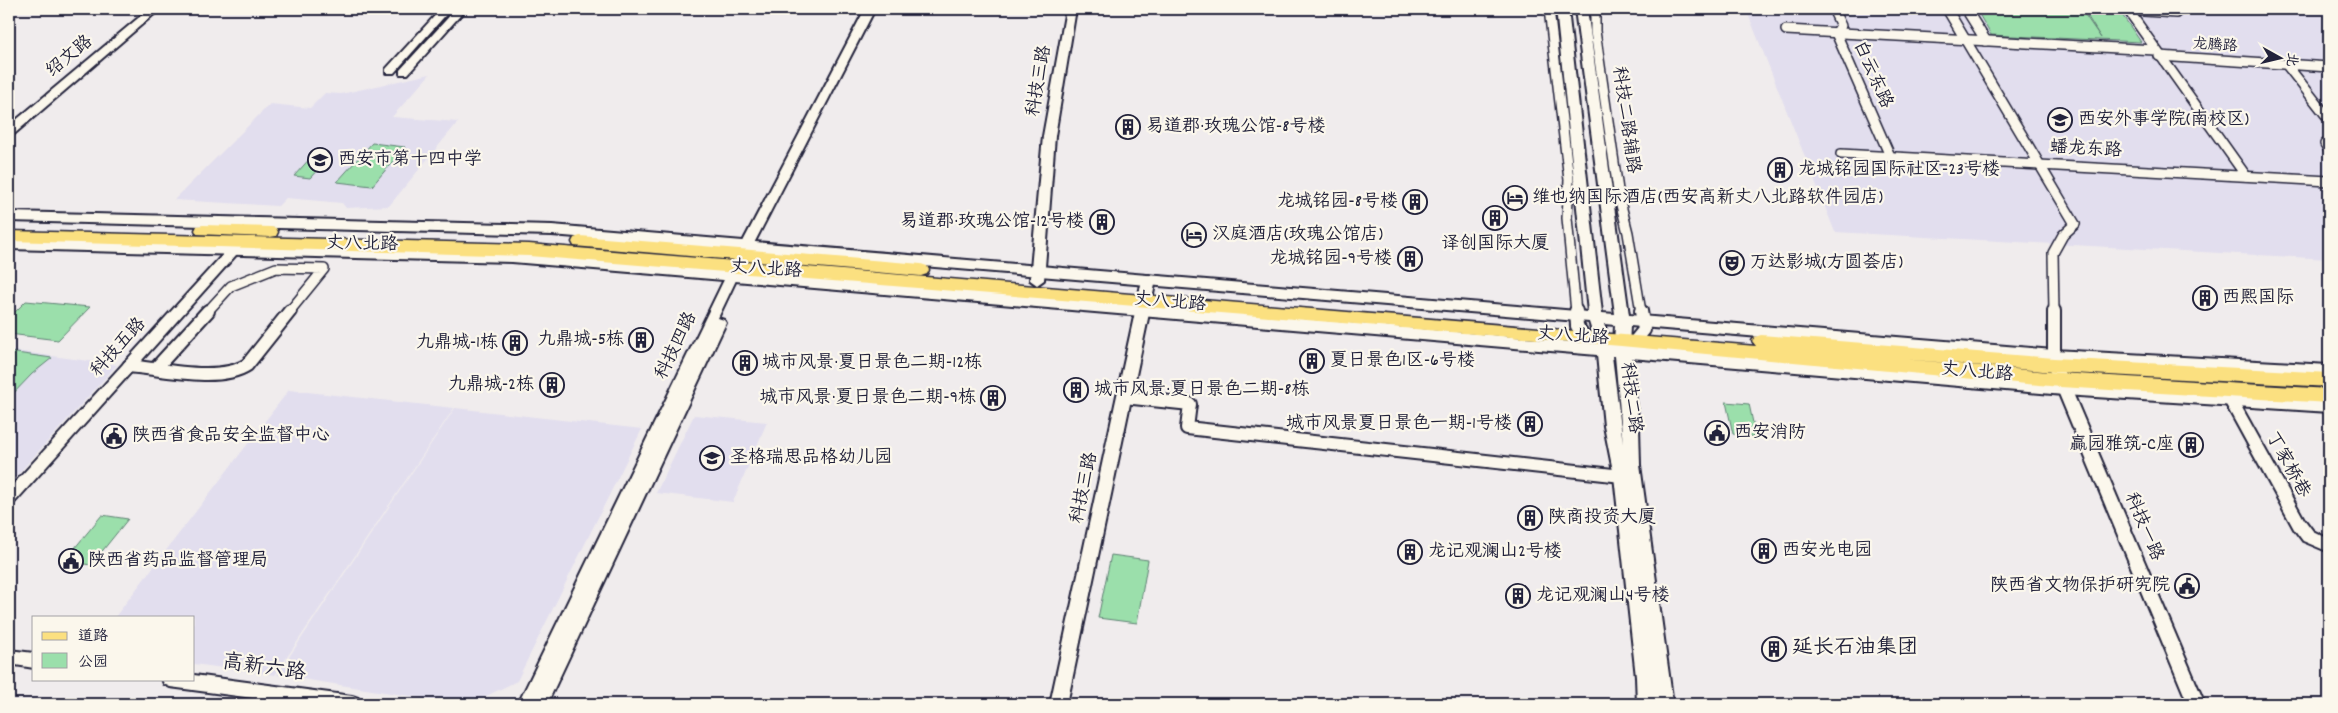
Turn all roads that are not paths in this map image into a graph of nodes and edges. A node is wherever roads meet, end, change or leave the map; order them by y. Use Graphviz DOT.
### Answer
graph roads {
  1 [pos="155,9"];
  2 [pos="446,9"];
  3 [pos="461,9"];
  4 [pos="870,9"];
  5 [pos="879,9"];
  6 [pos="1071,9"];
  7 [pos="1549,9"];
  8 [pos="1562,9"];
  9 [pos="1581,9"];
  10 [pos="1595,9"];
  11 [pos="1833,9"];
  12 [pos="1947,9"];
  13 [pos="1966,9"];
  14 [pos="2173,9"];
  15 [pos="436,20"];
  16 [pos="450,21"];
  17 [pos="1786,30"];
  18 [pos="1836,33"];
  19 [pos="1965,39"];
  20 [pos="1986,41"];
  21 [pos="2157,53"];
  22 [pos="2286,64"];
  23 [pos="2329,67"];
  24 [pos="390,70"];
  25 [pos="404,72"];
  26 [pos="2329,119"];
  27 [pos="9,132"];
  28 [pos="1841,154"];
  29 [pos="1890,156"];
  30 [pos="2038,164"];
  31 [pos="2246,176"];
  32 [pos="2329,181"];
  33 [pos="9,217"];
  34 [pos="9,224"];
  35 [pos="9,236"];
  36 [pos="246,237"];
  37 [pos="9,244"];
  38 [pos="744,262"];
  39 [pos="1037,275"];
  40 [pos="1146,295"];
  41 [pos="1590,333"];
  42 [pos="1631,335"];
  43 [pos="128,366"];
  44 [pos="156,368"];
  45 [pos="2329,371"];
  46 [pos="2058,372"];
  47 [pos="2329,380"];
  48 [pos="2228,395"];
  49 [pos="2329,396"];
  50 [pos="1124,397"];
  51 [pos="2329,406"];
  52 [pos="1622,476"];
  53 [pos="9,499"];
  54 [pos="2329,546"];
  55 [pos="9,657"];
  56 [pos="32,661"];
  57 [pos="177,680"];
  58 [pos="352,704"];
  59 [pos="526,704"];
  60 [pos="538,704"];
  61 [pos="1058,704"];
  62 [pos="1646,704"];
  63 [pos="1664,704"];
  64 [pos="2197,704"];
  1 -- 27 [label="street, 绍文路"];
  2 -- 15 [label="street"];
  3 -- 16 [label="street"];
  4 -- 38 [label="street, 科技四路"];
  5 -- 38 [label="street, 科技四路"];
  6 -- 39 [label="street, 科技三路"];
  7 -- 41 [label="street"];
  8 -- 41 [label="main road, 科技二路"];
  9 -- 42 [label="main road, 科技二路"];
  10 -- 42 [label="street, 科技二路辅路"];
  11 -- 18 [label="street, 白云东路"];
  12 -- 19 [label="street"];
  13 -- 20 [label="street"];
  14 -- 21 [label="street"];
  15 -- 16 [label="street"];
  15 -- 24 [label="street"];
  16 -- 25 [label="street"];
  17 -- 18 [label="street, 龙腾路"];
  18 -- 19 [label="street, 龙腾路"];
  18 -- 29 [label="street, 白云东路"];
  19 -- 20 [label="street, 龙腾路"];
  19 -- 30 [label="street"];
  20 -- 21 [label="street, 龙腾路"];
  21 -- 22 [label="street, 龙腾路"];
  21 -- 31 [label="street"];
  22 -- 23 [label="street, 龙腾路"];
  22 -- 26 [label="street"];
  28 -- 29 [label="street, 蟠龙东路"];
  29 -- 30 [label="street, 蟠龙东路"];
  30 -- 31 [label="street, 蟠龙东路"];
  30 -- 46 [label="street"];
  31 -- 32 [label="street, 蟠龙东路"];
  33 -- 36 [label="main road"];
  34 -- 36 [label="main road, 丈八北路"];
  35 -- 36 [label="main road, 丈八北路"];
  36 -- 37 [label="main road"];
  36 -- 38 [label="main road, 丈八北路"];
  36 -- 38 [label="main road"];
  36 -- 43 [label="street, 科技五路"];
  38 -- 39 [label="main road, 丈八北路"];
  38 -- 40 [label="main road, 丈八北路"];
  38 -- 59 [label="street, 科技四路"];
  38 -- 60 [label="street, 科技四路"];
  39 -- 40 [label="main road, 丈八北路"];
  40 -- 41 [label="main road, 丈八北路"];
  40 -- 41 [label="main road"];
  40 -- 50 [label="street, 科技三路"];
  41 -- 42 [label="main road, 丈八北路"];
  41 -- 52 [label="main road, 科技二路"];
  42 -- 46 [label="main road, 丈八北路"];
  42 -- 46 [label="main road"];
  42 -- 63 [label="main road, 科技二路"];
  43 -- 44 [label="street"];
  43 -- 53 [label="street, 科技五路"];
  44 -- 44 [label="street"];
  45 -- 46 [label="main road"];
  46 -- 47 [label="main road, 丈八北路"];
  46 -- 48 [label="main road, 丈八北路"];
  46 -- 64 [label="street, 科技一路"];
  48 -- 49 [label="main road, 丈八北路"];
  48 -- 51 [label="main road"];
  48 -- 54 [label="street, 丁家桥巷"];
  50 -- 52 [label="street"];
  50 -- 61 [label="street, 科技三路"];
  52 -- 62 [label="main road, 科技二路"];
  55 -- 56 [label="street"];
  57 -- 58 [label="street, 高新六路"];
}
